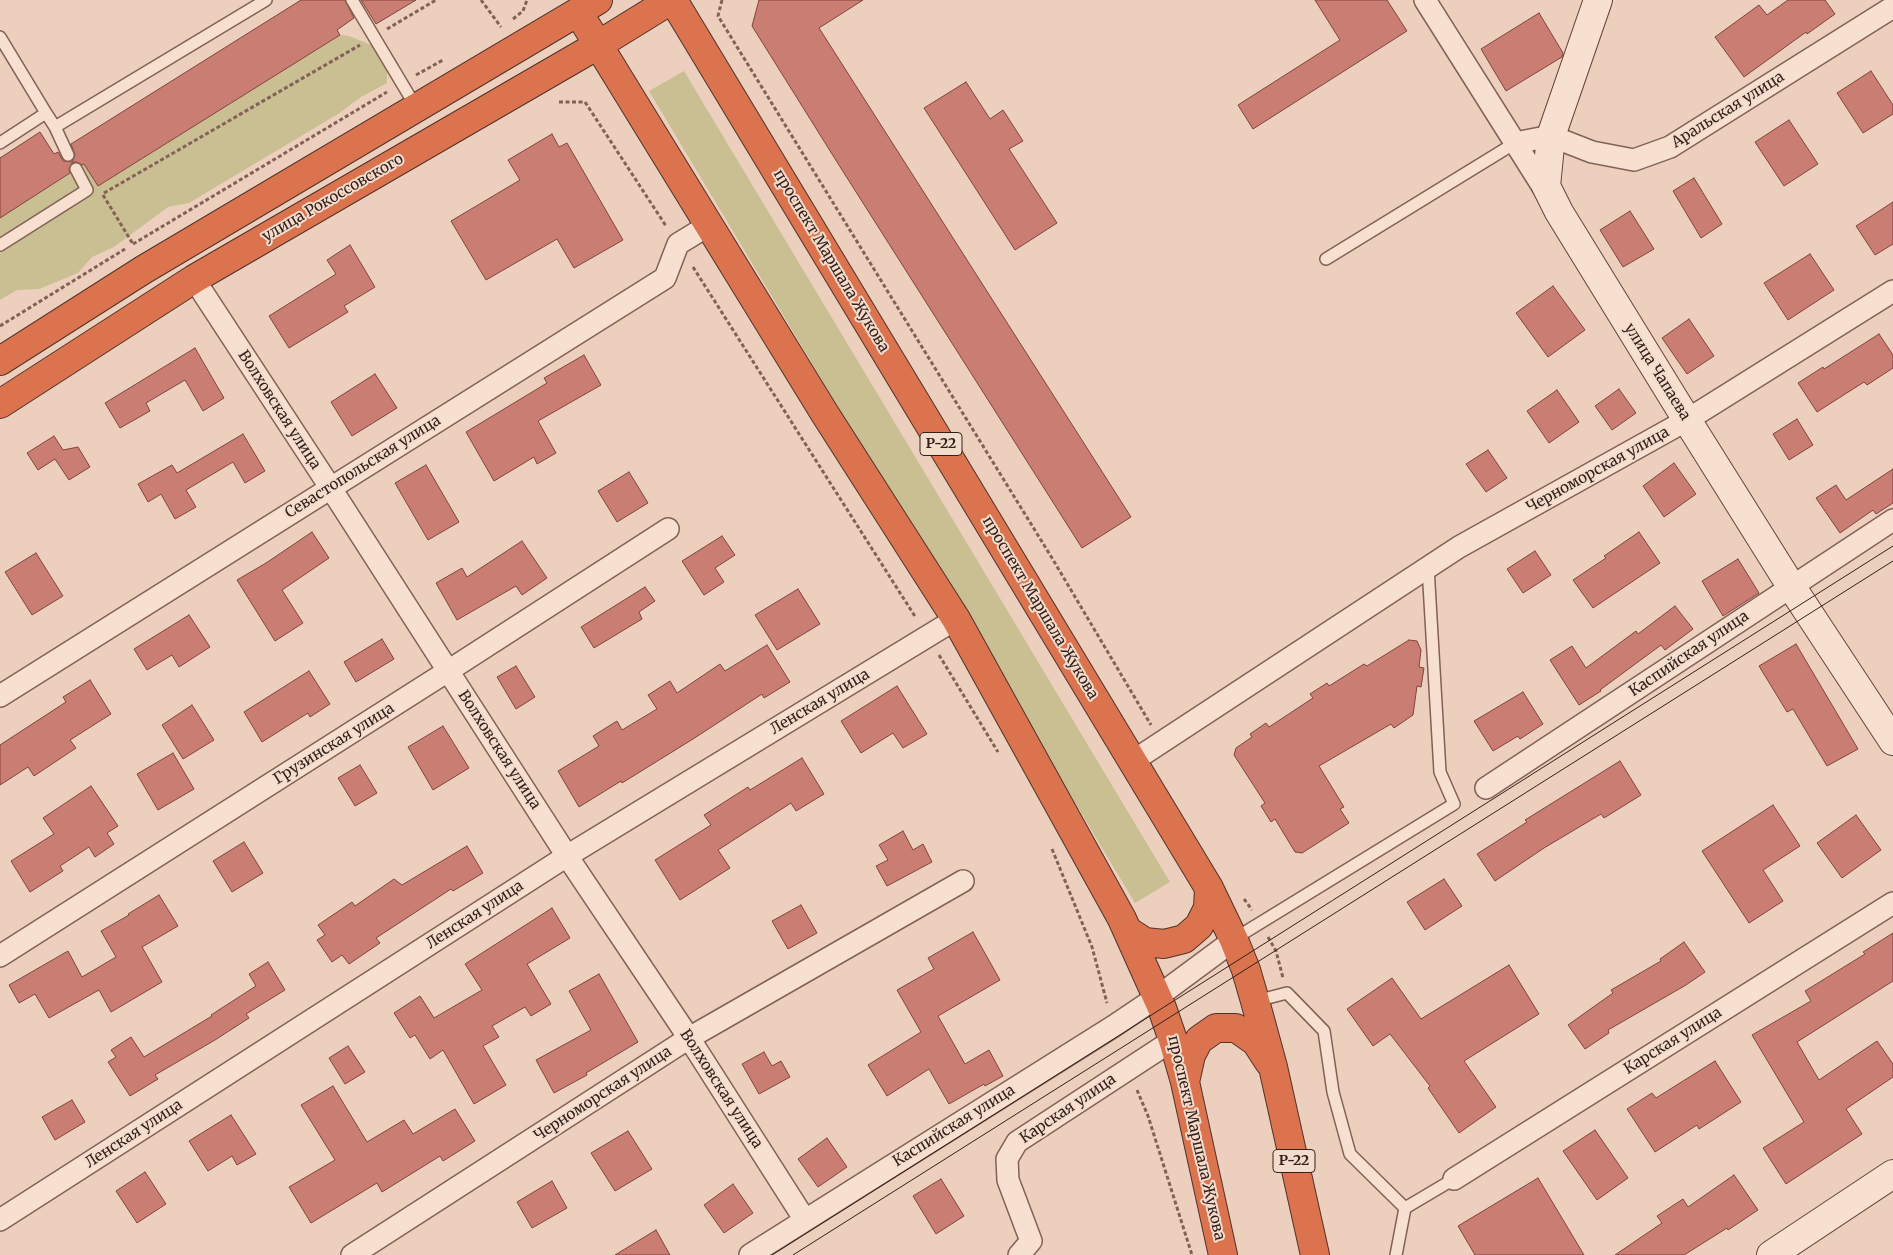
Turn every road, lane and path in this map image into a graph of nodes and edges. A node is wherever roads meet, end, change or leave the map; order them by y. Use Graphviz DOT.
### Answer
graph roads {
  1 [pos="266,0"];
  2 [pos="352,0"];
  3 [pos="436,0"];
  4 [pos="482,0"];
  5 [pos="526,0"];
  6 [pos="672,0"];
  7 [pos="722,0"];
  8 [pos="1425,0"];
  9 [pos="1598,0"];
  10 [pos="588,6"];
  11 [pos="1893,7"];
  12 [pos="0,37"];
  13 [pos="374,37"];
  14 [pos="598,45"];
  15 [pos="559,102"];
  16 [pos="416,107"];
  17 [pos="46,113"];
  18 [pos="55,127"];
  19 [pos="1551,136"];
  20 [pos="0,143"];
  21 [pos="1515,143"];
  22 [pos="68,155"];
  23 [pos="76,169"];
  24 [pos="86,190"];
  25 [pos="102,194"];
  26 [pos="1559,212"];
  27 [pos="709,225"];
  28 [pos="133,244"];
  29 [pos="678,244"];
  30 [pos="0,245"];
  31 [pos="1326,259"];
  32 [pos="194,279"];
  33 [pos="1893,291"];
  34 [pos="0,361"];
  35 [pos="0,404"];
  36 [pos="1687,420"];
  37 [pos="330,487"];
  38 [pos="1893,520"];
  39 [pos="668,529"];
  40 [pos="1428,567"];
  41 [pos="1792,586"];
  42 [pos="956,619"];
  43 [pos="928,637"];
  44 [pos="448,671"];
  45 [pos="0,696"];
  46 [pos="1893,741"];
  47 [pos="1161,742"];
  48 [pos="1000,756"];
  49 [pos="1133,761"];
  50 [pos="1486,788"];
  51 [pos="1048,841"];
  52 [pos="567,856"];
  53 [pos="964,881"];
  54 [pos="1209,888"];
  55 [pos="1240,892"];
  56 [pos="1893,903"];
  57 [pos="1260,922"];
  58 [pos="1128,931"];
  59 [pos="1234,940"];
  60 [pos="0,956"];
  61 [pos="1287,993"];
  62 [pos="1157,997"];
  63 [pos="1255,1002"];
  64 [pos="1114,1026"];
  65 [pos="689,1038"];
  66 [pos="1173,1040"];
  67 [pos="1273,1067"];
  68 [pos="1128,1069"];
  69 [pos="1185,1082"];
  70 [pos="1893,1174"];
  71 [pos="1454,1179"];
  72 [pos="1405,1208"];
  73 [pos="0,1220"];
  74 [pos="805,1220"];
  75 [pos="352,1255"];
  76 [pos="750,1255"];
  77 [pos="1019,1255"];
  78 [pos="1192,1255"];
  79 [pos="1223,1255"];
  80 [pos="1315,1255"];
  81 [pos="1396,1255"];
  82 [pos="1771,1255"];
  1 -- 18 [label="lane"];
  2 -- 13 [label="lane"];
  3 -- 13 [label="path"];
  4 -- 5 [label="path"];
  6 -- 14 [label="highway, улица Рокоссовского"];
  6 -- 49 [label="highway, проспект Маршала Жукова / Р-22"];
  7 -- 47 [label="path"];
  8 -- 21 [label="street, улица Чапаева"];
  9 -- 19 [label="street"];
  10 -- 14 [label="highway, проспект Маршала Жукова"];
  10 -- 16 [label="highway"];
  11 -- 19 [label="street, Аральская улица"];
  12 -- 17 [label="lane"];
  13 -- 16 [label="lane"];
  13 -- 25 [label="path"];
  14 -- 27 [label="highway, проспект Маршала Жукова"];
  14 -- 32 [label="highway, улица Рокоссовского"];
  15 -- 29 [label="path"];
  16 -- 34 [label="highway"];
  17 -- 18 [label="lane"];
  17 -- 20 [label="lane"];
  18 -- 22 [label="lane"];
  19 -- 21 [label="street"];
  19 -- 26 [label="street"];
  21 -- 26 [label="street, улица Чапаева"];
  21 -- 31 [label="lane"];
  23 -- 24 [label="lane"];
  24 -- 25 [label="path"];
  24 -- 30 [label="lane"];
  25 -- 28 [label="path"];
  26 -- 36 [label="street, улица Чапаева"];
  27 -- 29 [label="street"];
  27 -- 42 [label="highway, проспект Маршала Жукова"];
  29 -- 37 [label="street, Севастопольская улица"];
  29 -- 43 [label="path"];
  32 -- 35 [label="highway, улица Рокоссовского"];
  32 -- 37 [label="street, Волховская улица"];
  33 -- 36 [label="street, Черноморская улица"];
  36 -- 40 [label="street, Черноморская улица"];
  36 -- 41 [label="street, улица Чапаева"];
  37 -- 44 [label="street, Волховская улица"];
  37 -- 45 [label="street, Севастопольская улица"];
  38 -- 41 [label="street, Каспийская улица"];
  39 -- 44 [label="street, Грузинская улица"];
  40 -- 47 [label="street, Черноморская улица"];
  40 -- 57 [label="lane"];
  41 -- 46 [label="street, улица Чапаева"];
  41 -- 50 [label="street, Каспийская улица"];
  42 -- 43 [label="street, Ленская улица"];
  42 -- 58 [label="highway, проспект Маршала Жукова"];
  43 -- 48 [label="path"];
  43 -- 52 [label="street, Ленская улица"];
  44 -- 52 [label="street, Волховская улица"];
  44 -- 60 [label="street, Грузинская улица"];
  47 -- 49 [label="street, Черноморская улица"];
  49 -- 54 [label="highway, проспект Маршала Жукова / Р-22"];
  51 -- 64 [label="path"];
  52 -- 65 [label="street, Волховская улица"];
  52 -- 73 [label="street, Ленская улица"];
  53 -- 65 [label="street, Черноморская улица"];
  54 -- 58 [label="highway"];
  54 -- 59 [label="highway, проспект Маршала Жукова / Р-22"];
  55 -- 57 [label="path"];
  56 -- 71 [label="street, Карская улица"];
  57 -- 59 [label="lane"];
  57 -- 61 [label="path"];
  58 -- 62 [label="highway, проспект Маршала Жукова"];
  59 -- 62 [label="street, Каспийская улица"];
  59 -- 63 [label="highway, проспект Маршала Жукова / Р-22"];
  61 -- 63 [label="lane"];
  61 -- 72 [label="lane"];
  62 -- 64 [label="street, Каспийская улица"];
  62 -- 66 [label="highway, проспект Маршала Жукова"];
  63 -- 67 [label="highway, проспект Маршала Жукова / Р-22"];
  64 -- 74 [label="street, Каспийская улица"];
  65 -- 74 [label="street, Волховская улица"];
  65 -- 75 [label="street, Черноморская улица"];
  66 -- 68 [label="street, Карская улица"];
  66 -- 69 [label="highway, проспект Маршала Жукова"];
  67 -- 69 [label="highway"];
  67 -- 80 [label="highway, проспект Маршала Жукова / Р-22"];
  68 -- 77 [label="street, Карская улица"];
  68 -- 78 [label="path"];
  69 -- 79 [label="highway, проспект Маршала Жукова"];
  70 -- 82 [label="street"];
  71 -- 72 [label="lane"];
  72 -- 81 [label="lane"];
  74 -- 76 [label="street, Каспийская улица"];
}
